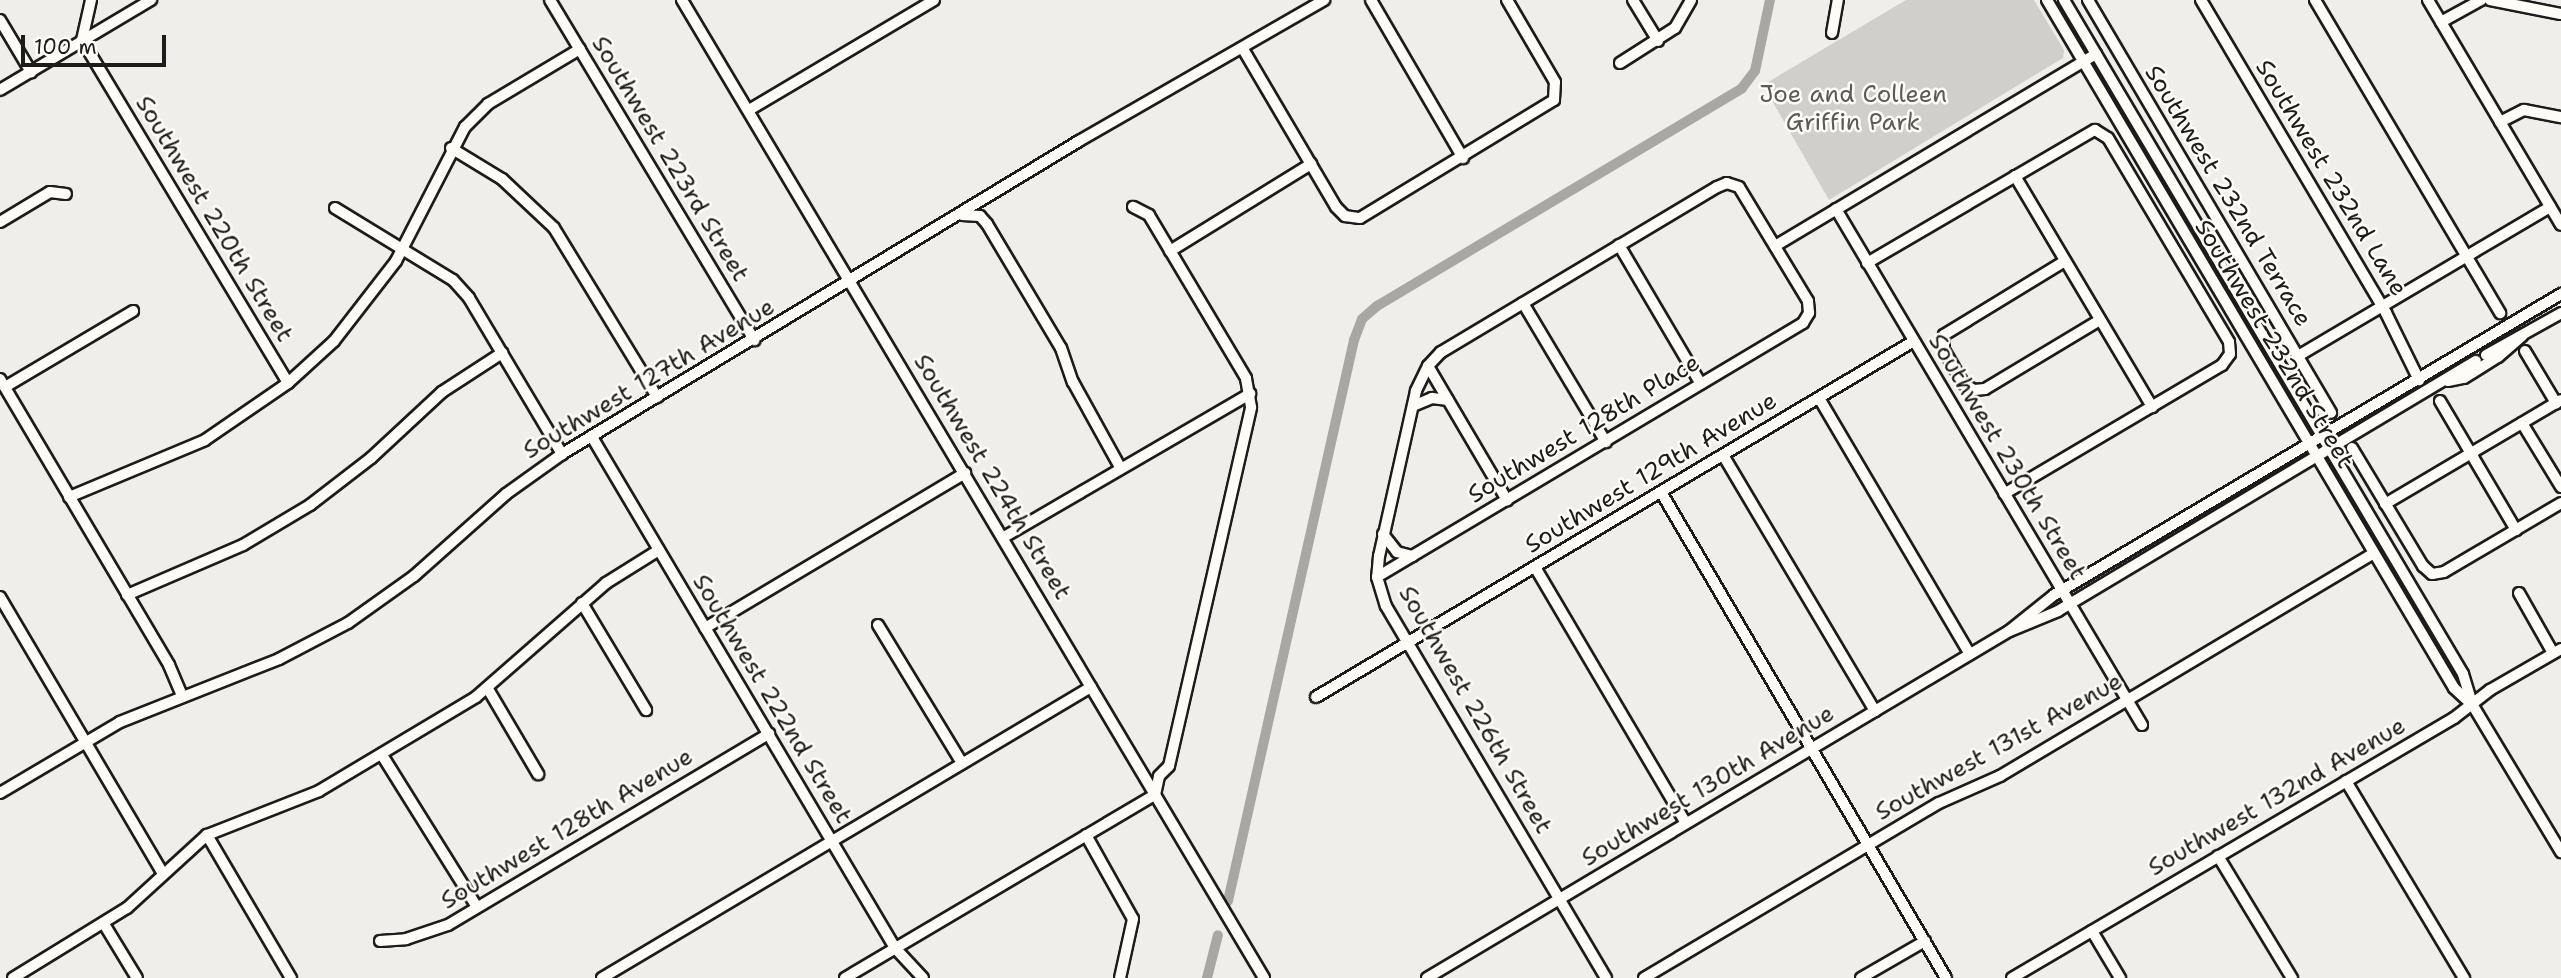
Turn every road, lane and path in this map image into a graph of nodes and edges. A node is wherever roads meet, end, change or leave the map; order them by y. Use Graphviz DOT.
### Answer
graph roads {
  1 [pos="91,0"];
  2 [pos="151,0"];
  3 [pos="550,0"];
  4 [pos="682,0"];
  5 [pos="934,0"];
  6 [pos="1324,0"];
  7 [pos="1371,0"];
  8 [pos="1507,0"];
  9 [pos="1633,0"];
  10 [pos="1691,0"];
  11 [pos="1838,0"];
  12 [pos="2047,0"];
  13 [pos="2064,0"];
  14 [pos="2088,0"];
  15 [pos="2201,0"];
  16 [pos="2315,0"];
  17 [pos="2428,0"];
  18 [pos="2481,0"];
  19 [pos="2490,0"];
  20 [pos="2561,14"];
  21 [pos="0,20"];
  22 [pos="2441,22"];
  23 [pos="1832,33"];
  24 [pos="82,40"];
  25 [pos="1658,41"];
  26 [pos="1243,48"];
  27 [pos="580,49"];
  28 [pos="2096,54"];
  29 [pos="2083,62"];
  30 [pos="1620,63"];
  31 [pos="31,72"];
  32 [pos="0,90"];
  33 [pos="749,110"];
  34 [pos="2561,117"];
  35 [pos="2500,122"];
  36 [pos="451,148"];
  37 [pos="1464,158"];
  38 [pos="1311,164"];
  39 [pos="2015,176"];
  40 [pos="66,194"];
  41 [pos="1133,207"];
  42 [pos="2550,207"];
  43 [pos="335,208"];
  44 [pos="1836,209"];
  45 [pos="954,217"];
  46 [pos="0,222"];
  47 [pos="2561,225"];
  48 [pos="1619,245"];
  49 [pos="1775,246"];
  50 [pos="404,250"];
  51 [pos="1170,250"];
  52 [pos="2467,257"];
  53 [pos="2065,261"];
  54 [pos="1867,263"];
  55 [pos="852,281"];
  56 [pos="2561,294"];
  57 [pos="1523,303"];
  58 [pos="2383,306"];
  59 [pos="133,311"];
  60 [pos="2500,313"];
  61 [pos="2561,313"];
  62 [pos="2100,320"];
  63 [pos="2522,336"];
  64 [pos="2486,339"];
  65 [pos="754,340"];
  66 [pos="1914,341"];
  67 [pos="2525,351"];
  68 [pos="502,353"];
  69 [pos="2298,356"];
  70 [pos="2485,356"];
  71 [pos="1428,366"];
  72 [pos="2419,380"];
  73 [pos="2448,381"];
  74 [pos="2,383"];
  75 [pos="288,383"];
  76 [pos="1701,384"];
  77 [pos="1250,394"];
  78 [pos="657,397"];
  79 [pos="1819,398"];
  80 [pos="1448,400"];
  81 [pos="2440,401"];
  82 [pos="2558,402"];
  83 [pos="1413,406"];
  84 [pos="2152,407"];
  85 [pos="2331,413"];
  86 [pos="2522,423"];
  87 [pos="592,437"];
  88 [pos="2322,437"];
  89 [pos="1606,442"];
  90 [pos="2309,444"];
  91 [pos="2352,447"];
  92 [pos="2330,450"];
  93 [pos="562,454"];
  94 [pos="1723,454"];
  95 [pos="2471,454"];
  96 [pos="2317,458"];
  97 [pos="1120,467"];
  98 [pos="965,473"];
  99 [pos="2561,487"];
  100 [pos="1661,492"];
  101 [pos="2004,494"];
  102 [pos="69,497"];
  103 [pos="1507,500"];
  104 [pos="2561,503"];
  105 [pos="2385,504"];
  106 [pos="2516,530"];
  107 [pos="1383,534"];
  108 [pos="1004,537"];
  109 [pos="659,550"];
  110 [pos="2374,553"];
  111 [pos="1412,556"];
  112 [pos="1535,567"];
  113 [pos="1377,578"];
  114 [pos="2061,590"];
  115 [pos="2519,593"];
  116 [pos="127,595"];
  117 [pos="0,597"];
  118 [pos="582,603"];
  119 [pos="2070,604"];
  120 [pos="878,625"];
  121 [pos="705,628"];
  122 [pos="2009,631"];
  123 [pos="1409,640"];
  124 [pos="2557,651"];
  125 [pos="1970,654"];
  126 [pos="1091,687"];
  127 [pos="488,689"];
  128 [pos="182,696"];
  129 [pos="1316,696"];
  130 [pos="2127,700"];
  131 [pos="2472,704"];
  132 [pos="646,710"];
  133 [pos="1875,711"];
  134 [pos="2142,725"];
  135 [pos="769,734"];
  136 [pos="87,742"];
  137 [pos="1812,748"];
  138 [pos="382,755"];
  139 [pos="962,763"];
  140 [pos="538,774"];
  141 [pos="2346,781"];
  142 [pos="0,793"];
  143 [pos="1155,795"];
  144 [pos="1686,823"];
  145 [pos="207,835"];
  146 [pos="1086,835"];
  147 [pos="832,841"];
  148 [pos="1869,844"];
  149 [pos="2561,852"];
  150 [pos="2218,856"];
  151 [pos="162,872"];
  152 [pos="1559,900"];
  153 [pos="477,907"];
  154 [pos="104,924"];
  155 [pos="2092,931"];
  156 [pos="1924,940"];
  157 [pos="380,941"];
  158 [pos="895,948"];
  159 [pos="13,978"];
  160 [pos="136,978"];
  161 [pos="291,978"];
  162 [pos="602,978"];
  163 [pos="845,978"];
  164 [pos="923,978"];
  165 [pos="1120,978"];
  166 [pos="1264,978"];
  167 [pos="1427,978"];
  168 [pos="1606,978"];
  169 [pos="1644,978"];
  170 [pos="1861,978"];
  171 [pos="1946,978"];
  172 [pos="2012,978"];
  173 [pos="2120,978"];
  174 [pos="2292,978"];
  175 [pos="2464,978"];
  1 -- 24 [label="street"];
  2 -- 24 [label="street"];
  3 -- 27 [label="street, Southwest 223rd Street"];
  4 -- 33 [label="street, Southwest 224th Street"];
  5 -- 33 [label="street"];
  6 -- 26 [label="street, Southwest 127th Avenue"];
  7 -- 37 [label="street"];
  8 -- 37 [label="street"];
  9 -- 25 [label="street"];
  10 -- 25 [label="street"];
  11 -- 23 [label="street"];
  12 -- 29 [label="street, Southwest 232nd Street"];
  13 -- 28 [label="street, Southwest 232nd Street"];
  14 -- 69 [label="street, Southwest 232nd Terrace"];
  15 -- 58 [label="street, Southwest 232nd Lane"];
  16 -- 52 [label="street"];
  17 -- 22 [label="street"];
  18 -- 22 [label="street"];
  19 -- 20 [label="street"];
  21 -- 31 [label="street"];
  22 -- 35 [label="street"];
  24 -- 31 [label="street"];
  24 -- 75 [label="street, Southwest 220th Street"];
  25 -- 30 [label="street"];
  26 -- 38 [label="street"];
  26 -- 45 [label="street, Southwest 127th Avenue"];
  27 -- 36 [label="street"];
  27 -- 65 [label="street, Southwest 223rd Street"];
  28 -- 29 [label="street"];
  28 -- 88 [label="street, Southwest 232nd Street"];
  29 -- 44 [label="street"];
  29 -- 90 [label="street, Southwest 232nd Street"];
  31 -- 32 [label="street"];
  33 -- 55 [label="street, Southwest 224th Street"];
  34 -- 35 [label="street"];
  35 -- 42 [label="street"];
  36 -- 50 [label="street"];
  36 -- 78 [label="street"];
  37 -- 38 [label="street"];
  38 -- 51 [label="street"];
  39 -- 53 [label="street"];
  39 -- 54 [label="street"];
  39 -- 84 [label="street"];
  40 -- 46 [label="street"];
  41 -- 51 [label="street"];
  42 -- 47 [label="street"];
  42 -- 52 [label="street"];
  43 -- 50 [label="street"];
  44 -- 49 [label="street"];
  44 -- 54 [label="street, Southwest 230th Street"];
  45 -- 55 [label="street, Southwest 127th Avenue"];
  45 -- 97 [label="street"];
  48 -- 49 [label="street"];
  48 -- 57 [label="street"];
  48 -- 76 [label="street"];
  49 -- 76 [label="street, Southwest 128th Place"];
  50 -- 68 [label="street"];
  50 -- 75 [label="street"];
  51 -- 77 [label="street"];
  52 -- 58 [label="street"];
  52 -- 60 [label="street"];
  53 -- 62 [label="street"];
  53 -- 62 [label="street"];
  54 -- 66 [label="street, Southwest 230th Street"];
  55 -- 65 [label="street, Southwest 127th Avenue"];
  55 -- 98 [label="street, Southwest 224th Street"];
  56 -- 64 [label="street, Southwest 130th Avenue"];
  57 -- 71 [label="street"];
  57 -- 89 [label="street"];
  58 -- 69 [label="street"];
  58 -- 72 [label="street, Southwest 232nd Lane"];
  59 -- 74 [label="street"];
  61 -- 63 [label="street, Southwest 130th Avenue"];
  62 -- 84 [label="street"];
  63 -- 70 [label="street, Southwest 130th Avenue"];
  63 -- 73 [label="street, Southwest 130th Avenue"];
  64 -- 70 [label="street"];
  64 -- 72 [label="street, Southwest 130th Avenue"];
  65 -- 78 [label="street, Southwest 127th Avenue"];
  66 -- 79 [label="street, Southwest 129th Avenue"];
  66 -- 101 [label="street, Southwest 230th Street"];
  67 -- 82 [label="street"];
  68 -- 93 [label="street"];
  68 -- 116 [label="street"];
  69 -- 85 [label="street, Southwest 232nd Terrace"];
  70 -- 73 [label="street, Southwest 130th Avenue"];
  71 -- 80 [label="street"];
  71 -- 83 [label="street, Southwest 226th Street"];
  72 -- 88 [label="street, Southwest 130th Avenue"];
  73 -- 92 [label="street, Southwest 130th Avenue"];
  74 -- 102 [label="street"];
  75 -- 102 [label="street"];
  76 -- 89 [label="street, Southwest 128th Place"];
  77 -- 97 [label="street"];
  77 -- 143 [label="street"];
  78 -- 87 [label="street, Southwest 127th Avenue"];
  79 -- 94 [label="street, Southwest 129th Avenue"];
  79 -- 125 [label="street"];
  80 -- 83 [label="street"];
  80 -- 103 [label="street"];
  81 -- 95 [label="street"];
  82 -- 86 [label="street"];
  83 -- 107 [label="street, Southwest 226th Street"];
  84 -- 101 [label="street"];
  86 -- 95 [label="street"];
  86 -- 99 [label="street"];
  87 -- 93 [label="street, Southwest 127th Avenue"];
  87 -- 109 [label="street, Southwest 222nd Street"];
  88 -- 90 [label="street, Southwest 130th Avenue"];
  88 -- 92 [label="street, Southwest 232nd Street"];
  89 -- 103 [label="street, Southwest 128th Place"];
  90 -- 96 [label="street, Southwest 232nd Street"];
  90 -- 114 [label="street, Southwest 130th Avenue"];
  91 -- 105 [label="street"];
  92 -- 96 [label="street, Southwest 130th Avenue"];
  92 -- 131 [label="street, Southwest 232nd Street"];
  93 -- 128 [label="street, Southwest 127th Avenue"];
  94 -- 100 [label="street, Southwest 129th Avenue"];
  94 -- 133 [label="street"];
  95 -- 105 [label="street"];
  95 -- 106 [label="street"];
  96 -- 110 [label="street, Southwest 232nd Street"];
  96 -- 119 [label="street, Southwest 130th Avenue"];
  97 -- 108 [label="street"];
  98 -- 108 [label="street, Southwest 224th Street"];
  98 -- 121 [label="street"];
  100 -- 112 [label="street, Southwest 129th Avenue"];
  100 -- 137 [label="street"];
  101 -- 114 [label="street, Southwest 230th Street"];
  102 -- 116 [label="street"];
  103 -- 111 [label="street, Southwest 128th Place"];
  104 -- 106 [label="street"];
  105 -- 106 [label="street"];
  107 -- 111 [label="street"];
  107 -- 113 [label="street, Southwest 226th Street"];
  108 -- 126 [label="street, Southwest 224th Street"];
  109 -- 118 [label="street"];
  109 -- 121 [label="street, Southwest 222nd Street"];
  110 -- 130 [label="street, Southwest 131st Avenue"];
  110 -- 131 [label="street, Southwest 232nd Street"];
  111 -- 113 [label="street, Southwest 128th Place"];
  112 -- 123 [label="street, Southwest 129th Avenue"];
  112 -- 144 [label="street"];
  113 -- 123 [label="street, Southwest 226th Street"];
  114 -- 119 [label="street, Southwest 230th Street"];
  114 -- 122 [label="street, Southwest 130th Avenue"];
  115 -- 124 [label="street"];
  116 -- 128 [label="street"];
  117 -- 136 [label="street"];
  118 -- 127 [label="street"];
  118 -- 132 [label="street"];
  119 -- 122 [label="street, Southwest 130th Avenue"];
  119 -- 130 [label="street, Southwest 230th Street"];
  120 -- 139 [label="street"];
  121 -- 135 [label="street, Southwest 222nd Street"];
  122 -- 125 [label="street, Southwest 130th Avenue"];
  123 -- 129 [label="street, Southwest 129th Avenue"];
  123 -- 152 [label="street, Southwest 226th Street"];
  124 -- 131 [label="street, Southwest 132nd Avenue"];
  125 -- 133 [label="street, Southwest 130th Avenue"];
  126 -- 139 [label="street"];
  126 -- 143 [label="street, Southwest 224th Street"];
  127 -- 138 [label="street"];
  127 -- 140 [label="street"];
  128 -- 136 [label="street, Southwest 127th Avenue"];
  130 -- 134 [label="street, Southwest 230th Street"];
  130 -- 148 [label="street, Southwest 131st Avenue"];
  131 -- 141 [label="street, Southwest 132nd Avenue"];
  131 -- 149 [label="street, Southwest 232nd Street"];
  133 -- 137 [label="street, Southwest 130th Avenue"];
  135 -- 147 [label="street, Southwest 222nd Street"];
  135 -- 153 [label="street, Southwest 128th Avenue"];
  136 -- 142 [label="street, Southwest 127th Avenue"];
  136 -- 151 [label="street"];
  137 -- 144 [label="street, Southwest 130th Avenue"];
  137 -- 148 [label="street"];
  138 -- 145 [label="street"];
  138 -- 153 [label="street"];
  139 -- 147 [label="street"];
  141 -- 150 [label="street, Southwest 132nd Avenue"];
  141 -- 175 [label="street"];
  143 -- 146 [label="street"];
  143 -- 166 [label="street, Southwest 224th Street"];
  144 -- 152 [label="street, Southwest 130th Avenue"];
  145 -- 151 [label="street"];
  145 -- 161 [label="street"];
  146 -- 158 [label="street"];
  146 -- 165 [label="street"];
  147 -- 158 [label="street, Southwest 222nd Street"];
  147 -- 162 [label="street"];
  148 -- 156 [label="street"];
  148 -- 169 [label="street, Southwest 131st Avenue"];
  150 -- 155 [label="street, Southwest 132nd Avenue"];
  150 -- 174 [label="street"];
  151 -- 154 [label="street"];
  152 -- 167 [label="street, Southwest 130th Avenue"];
  152 -- 168 [label="street, Southwest 226th Street"];
  153 -- 157 [label="street, Southwest 128th Avenue"];
  154 -- 159 [label="street"];
  154 -- 160 [label="street"];
  155 -- 172 [label="street, Southwest 132nd Avenue"];
  155 -- 173 [label="street"];
  156 -- 170 [label="street"];
  156 -- 171 [label="street"];
  158 -- 163 [label="street"];
  158 -- 164 [label="street, Southwest 222nd Street"];
}
